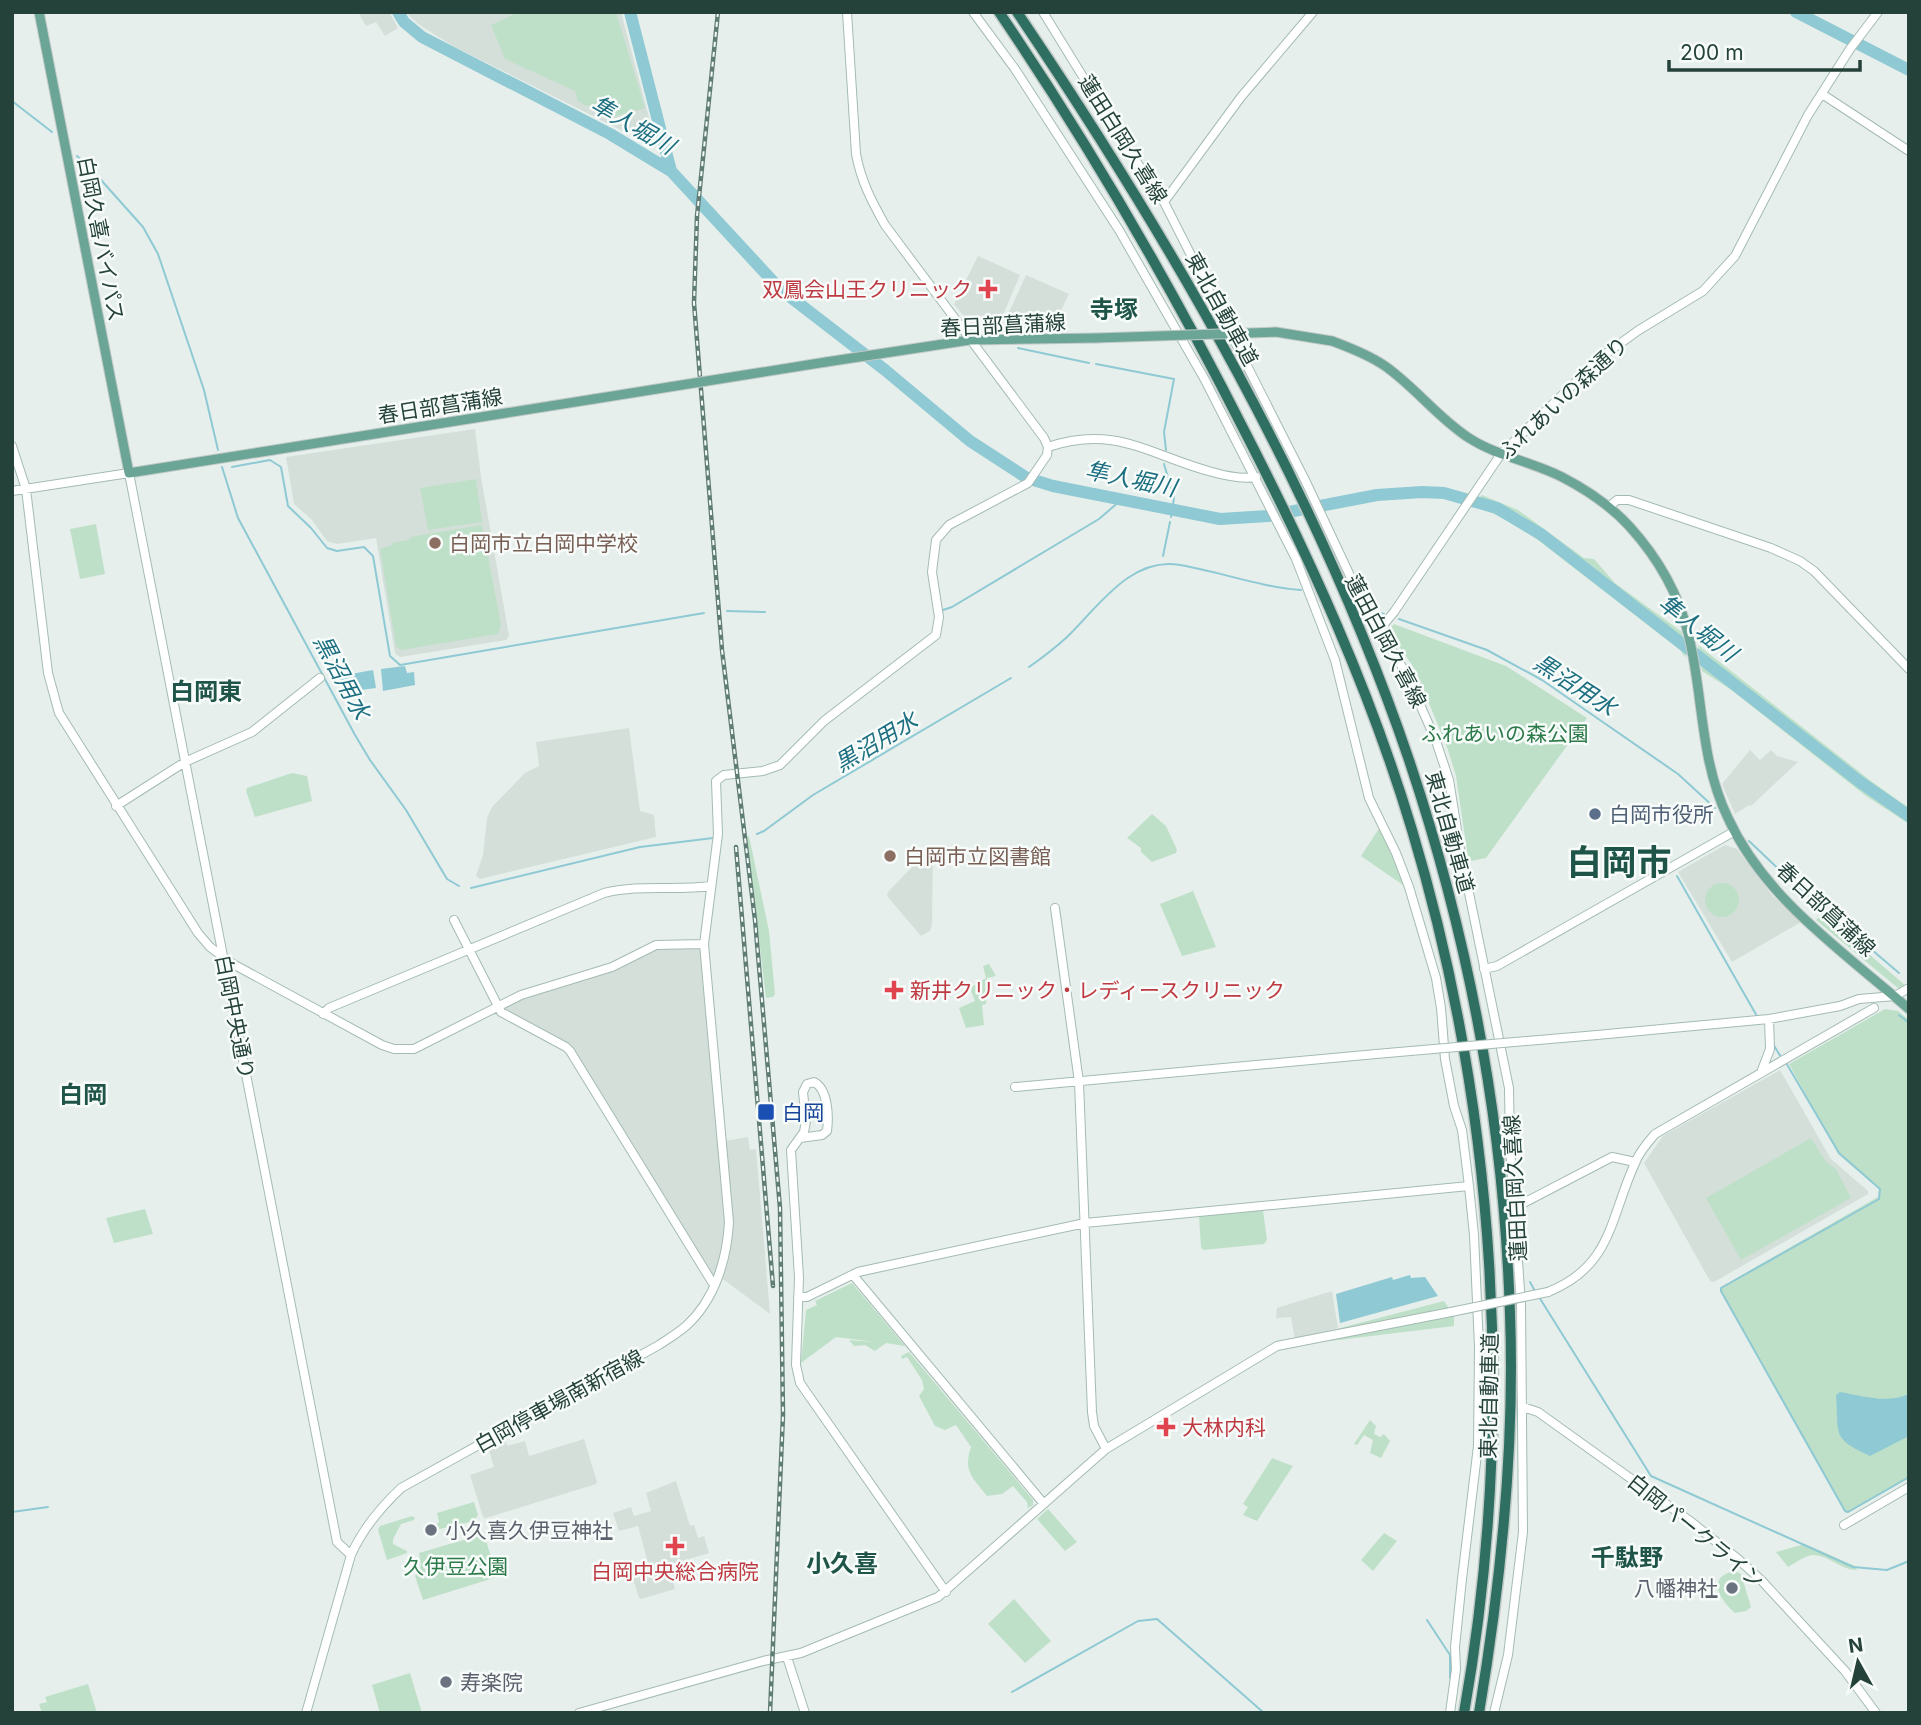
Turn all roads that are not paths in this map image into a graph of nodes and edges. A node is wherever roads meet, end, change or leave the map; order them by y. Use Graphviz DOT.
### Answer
graph roads {
  1 [pos="39,12"];
  2 [pos="847,12"];
  3 [pos="974,12"];
  4 [pos="999,12"];
  5 [pos="1017,12"];
  6 [pos="1043,12"];
  7 [pos="1313,12"];
  8 [pos="1878,12"];
  9 [pos="1822,94"];
  10 [pos="1909,151"];
  11 [pos="1164,202"];
  12 [pos="970,340"];
  13 [pos="12,446"];
  14 [pos="1048,447"];
  15 [pos="1501,454"];
  16 [pos="129,472"];
  17 [pos="1256,477"];
  18 [pos="26,489"];
  19 [pos="12,491"];
  20 [pos="1609,507"];
  21 [pos="1379,630"];
  22 [pos="1909,669"];
  23 [pos="320,678"];
  24 [pos="185,762"];
  25 [pos="116,806"];
  26 [pos="1735,831"];
  27 [pos="711,886"];
  28 [pos="1055,908"];
  29 [pos="454,920"];
  30 [pos="704,944"];
  31 [pos="469,950"];
  32 [pos="223,957"];
  33 [pos="1484,968"];
  34 [pos="1909,988"];
  35 [pos="1895,996"];
  36 [pos="497,1006"];
  37 [pos="1874,1008"];
  38 [pos="1909,1009"];
  39 [pos="323,1014"];
  40 [pos="1769,1019"];
  41 [pos="1760,1073"];
  42 [pos="1079,1082"];
  43 [pos="1015,1087"];
  44 [pos="800,1138"];
  45 [pos="1635,1161"];
  46 [pos="1469,1186"];
  47 [pos="1516,1207"];
  48 [pos="1085,1223"];
  49 [pos="853,1275"];
  50 [pos="715,1284"];
  51 [pos="799,1297"];
  52 [pos="1523,1407"];
  53 [pos="1106,1449"];
  54 [pos="1909,1487"];
  55 [pos="1044,1504"];
  56 [pos="1844,1525"];
  57 [pos="351,1555"];
  58 [pos="946,1592"];
  59 [pos="788,1657"];
  60 [pos="306,1713"];
  61 [pos="579,1713"];
  62 [pos="805,1713"];
  63 [pos="1450,1713"];
  64 [pos="1464,1713"];
  65 [pos="1479,1713"];
  66 [pos="1494,1713"];
  67 [pos="1876,1713"];
  1 -- 16 [label="main road, 白岡久喜バイパス"];
  2 -- 12 [label="street"];
  3 -- 17 [label="street"];
  4 -- 64 [label="highway, 東北自動車道"];
  5 -- 65 [label="highway, 東北自動車道"];
  6 -- 11 [label="street, 蓮田白岡久喜線"];
  7 -- 11 [label="street"];
  8 -- 9 [label="street, ふれあいの森通り"];
  9 -- 10 [label="street"];
  9 -- 15 [label="street, ふれあいの森通り"];
  11 -- 21 [label="street, 蓮田白岡久喜線"];
  12 -- 14 [label="street"];
  12 -- 15 [label="main road, 春日部菖蒲線, bridge"];
  12 -- 16 [label="main road, 春日部菖蒲線, bridge"];
  13 -- 18 [label="street"];
  14 -- 17 [label="street"];
  14 -- 27 [label="street, 白岡停車場南新宿線"];
  15 -- 20 [label="main road, 春日部菖蒲線"];
  15 -- 21 [label="street, ふれあいの森通り"];
  16 -- 18 [label="street"];
  16 -- 24 [label="street, 白岡中央通り"];
  17 -- 46 [label="street"];
  18 -- 19 [label="street"];
  18 -- 25 [label="street"];
  20 -- 22 [label="street"];
  20 -- 26 [label="main road, 春日部菖蒲線"];
  21 -- 33 [label="street, 蓮田白岡久喜線"];
  23 -- 24 [label="street"];
  24 -- 25 [label="street"];
  24 -- 32 [label="street, 白岡中央通り"];
  25 -- 32 [label="street"];
  26 -- 33 [label="street"];
  26 -- 35 [label="main road, 春日部菖蒲線"];
  27 -- 30 [label="street, 白岡停車場南新宿線"];
  27 -- 31 [label="street"];
  28 -- 42 [label="street"];
  29 -- 31 [label="street"];
  30 -- 36 [label="street"];
  30 -- 50 [label="street, 白岡停車場南新宿線"];
  31 -- 36 [label="street"];
  31 -- 39 [label="street"];
  32 -- 39 [label="street"];
  32 -- 57 [label="street, 白岡中央通り"];
  33 -- 47 [label="street, 蓮田白岡久喜線"];
  34 -- 35 [label="street"];
  35 -- 38 [label="main road, 春日部菖蒲線"];
  35 -- 40 [label="street"];
  36 -- 39 [label="street"];
  36 -- 50 [label="street"];
  37 -- 41 [label="street"];
  40 -- 41 [label="street"];
  40 -- 42 [label="street, bridge"];
  41 -- 45 [label="street"];
  42 -- 43 [label="street"];
  42 -- 48 [label="street"];
  44 -- 44 [label="street"];
  44 -- 51 [label="street"];
  45 -- 47 [label="street"];
  45 -- 53 [label="street, bridge"];
  46 -- 48 [label="street"];
  46 -- 63 [label="street"];
  47 -- 52 [label="street, 蓮田白岡久喜線"];
  48 -- 49 [label="street"];
  48 -- 53 [label="street"];
  49 -- 51 [label="street"];
  49 -- 55 [label="street"];
  50 -- 57 [label="street, 白岡停車場南新宿線"];
  51 -- 58 [label="street"];
  52 -- 66 [label="street, 蓮田白岡久喜線"];
  52 -- 67 [label="street, 白岡パークライン"];
  53 -- 55 [label="street"];
  54 -- 56 [label="street"];
  55 -- 58 [label="street"];
  57 -- 60 [label="street, 白岡停車場南新宿線"];
  58 -- 59 [label="street"];
  59 -- 61 [label="street"];
  59 -- 62 [label="street"];
}
